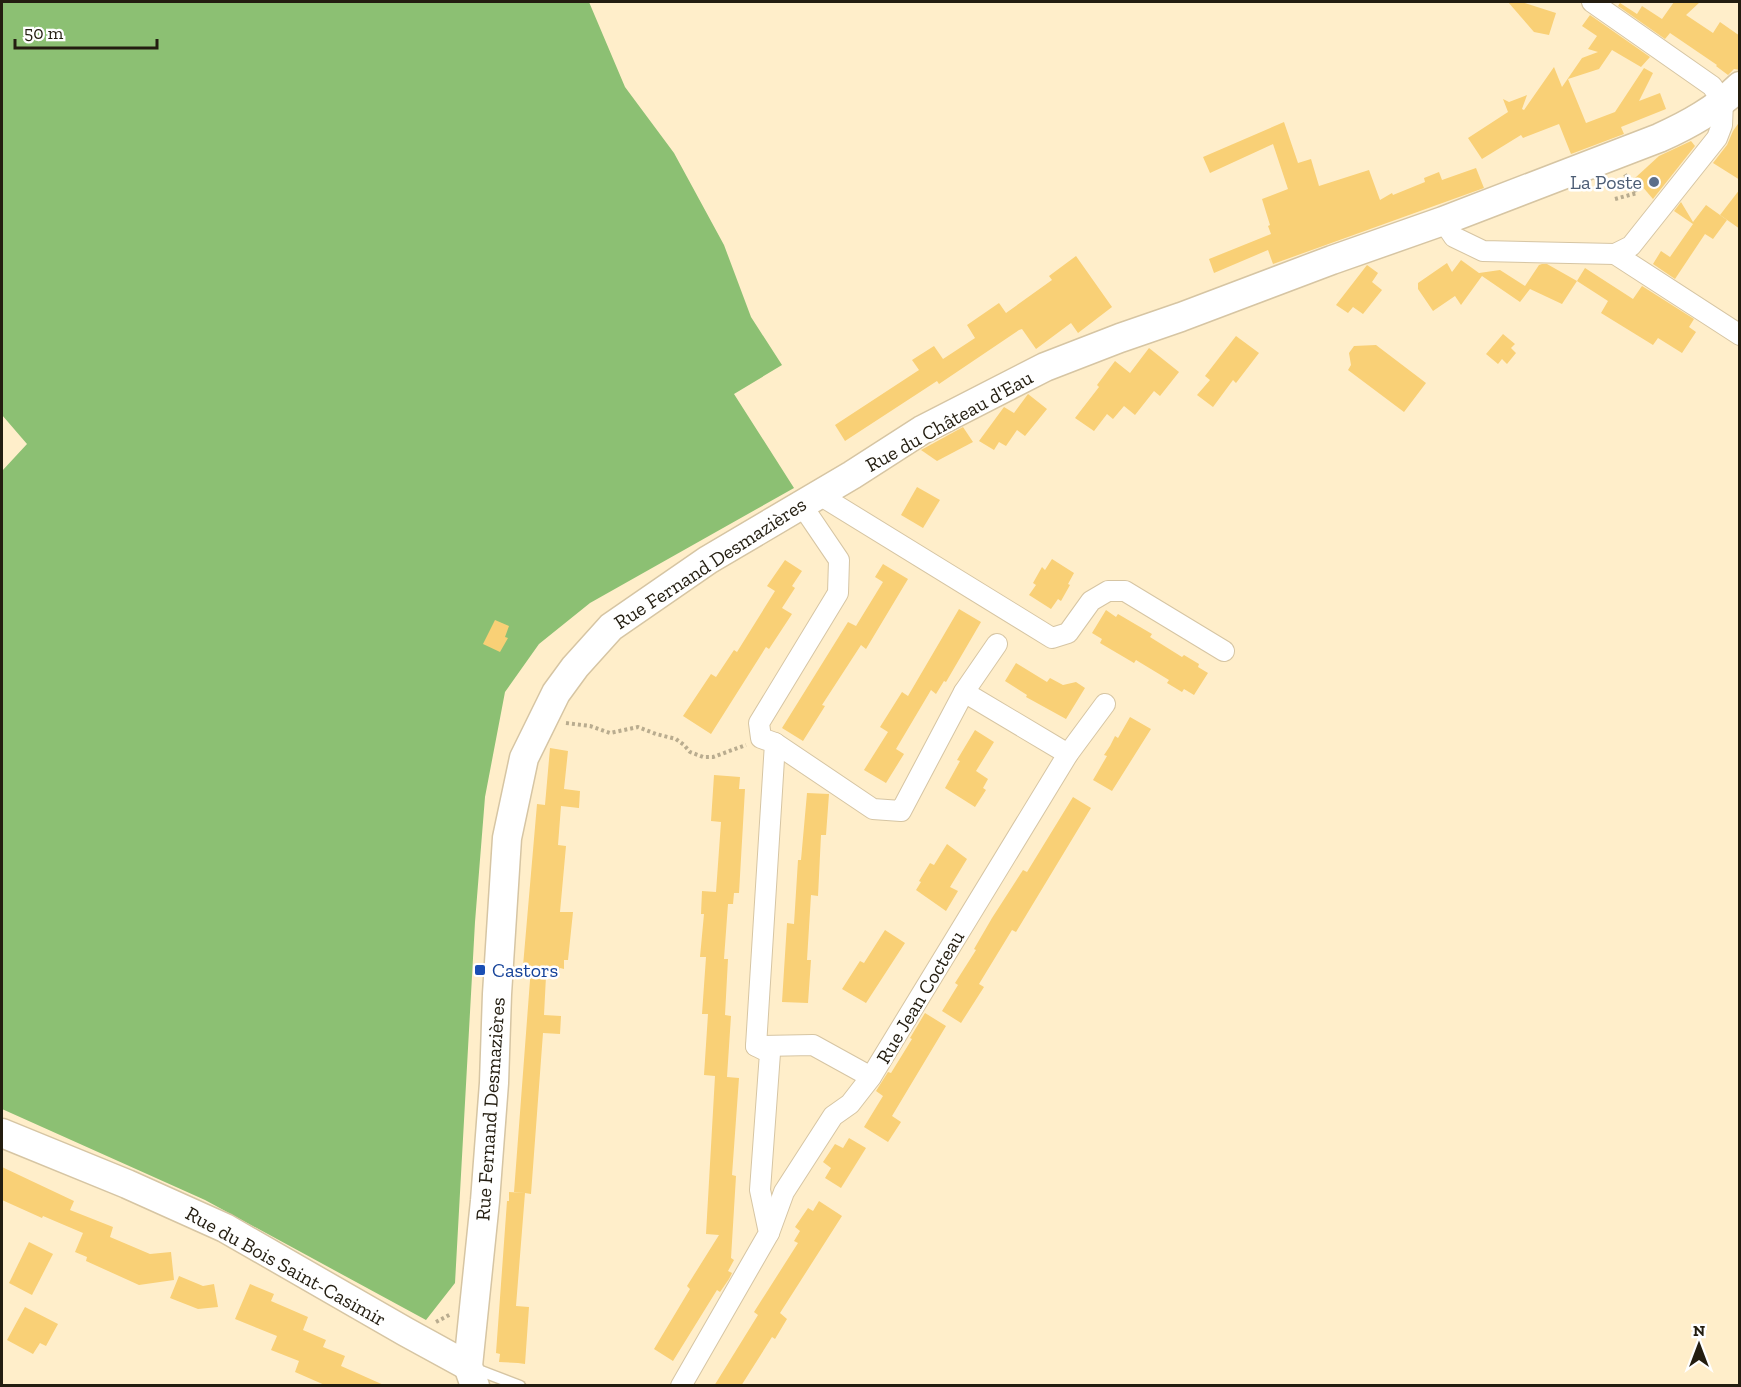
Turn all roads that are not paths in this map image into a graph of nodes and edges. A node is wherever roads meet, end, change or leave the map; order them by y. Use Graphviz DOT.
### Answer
graph roads {
  1 [pos="1592,2"];
  2 [pos="1731,94"];
  3 [pos="1443,221"];
  4 [pos="1615,254"];
  5 [pos="1740,335"];
  6 [pos="852,475"];
  7 [pos="810,499"];
  8 [pos="997,644"];
  9 [pos="1224,651"];
  10 [pos="964,692"];
  11 [pos="1105,704"];
  12 [pos="775,743"];
  13 [pos="1068,754"];
  14 [pos="756,1046"];
  15 [pos="871,1077"];
  16 [pos="7,1136"];
  17 [pos="769,1233"];
  18 [pos="471,1376"];
  19 [pos="520,1386"];
  20 [pos="681,1386"];
  1 -- 2 [label="street"];
  2 -- 3 [label="street, Rue du Château d'Eau"];
  2 -- 4 [label="street"];
  3 -- 4 [label="street"];
  3 -- 6 [label="street, Rue du Château d'Eau"];
  4 -- 5 [label="street"];
  6 -- 7 [label="street, Rue Fernand Desmazières"];
  7 -- 9 [label="street"];
  7 -- 12 [label="street"];
  7 -- 18 [label="street, Rue Fernand Desmazières"];
  8 -- 10 [label="street"];
  10 -- 12 [label="street"];
  10 -- 13 [label="street"];
  11 -- 13 [label="street, Rue Jean Cocteau"];
  12 -- 14 [label="street"];
  13 -- 15 [label="street, Rue Jean Cocteau"];
  14 -- 15 [label="street"];
  14 -- 17 [label="street"];
  15 -- 17 [label="street, Rue Jean Cocteau"];
  16 -- 18 [label="street, Rue du Bois Saint-Casimir"];
  17 -- 20 [label="street, Rue Jean Cocteau"];
  18 -- 19 [label="lane"];
}
